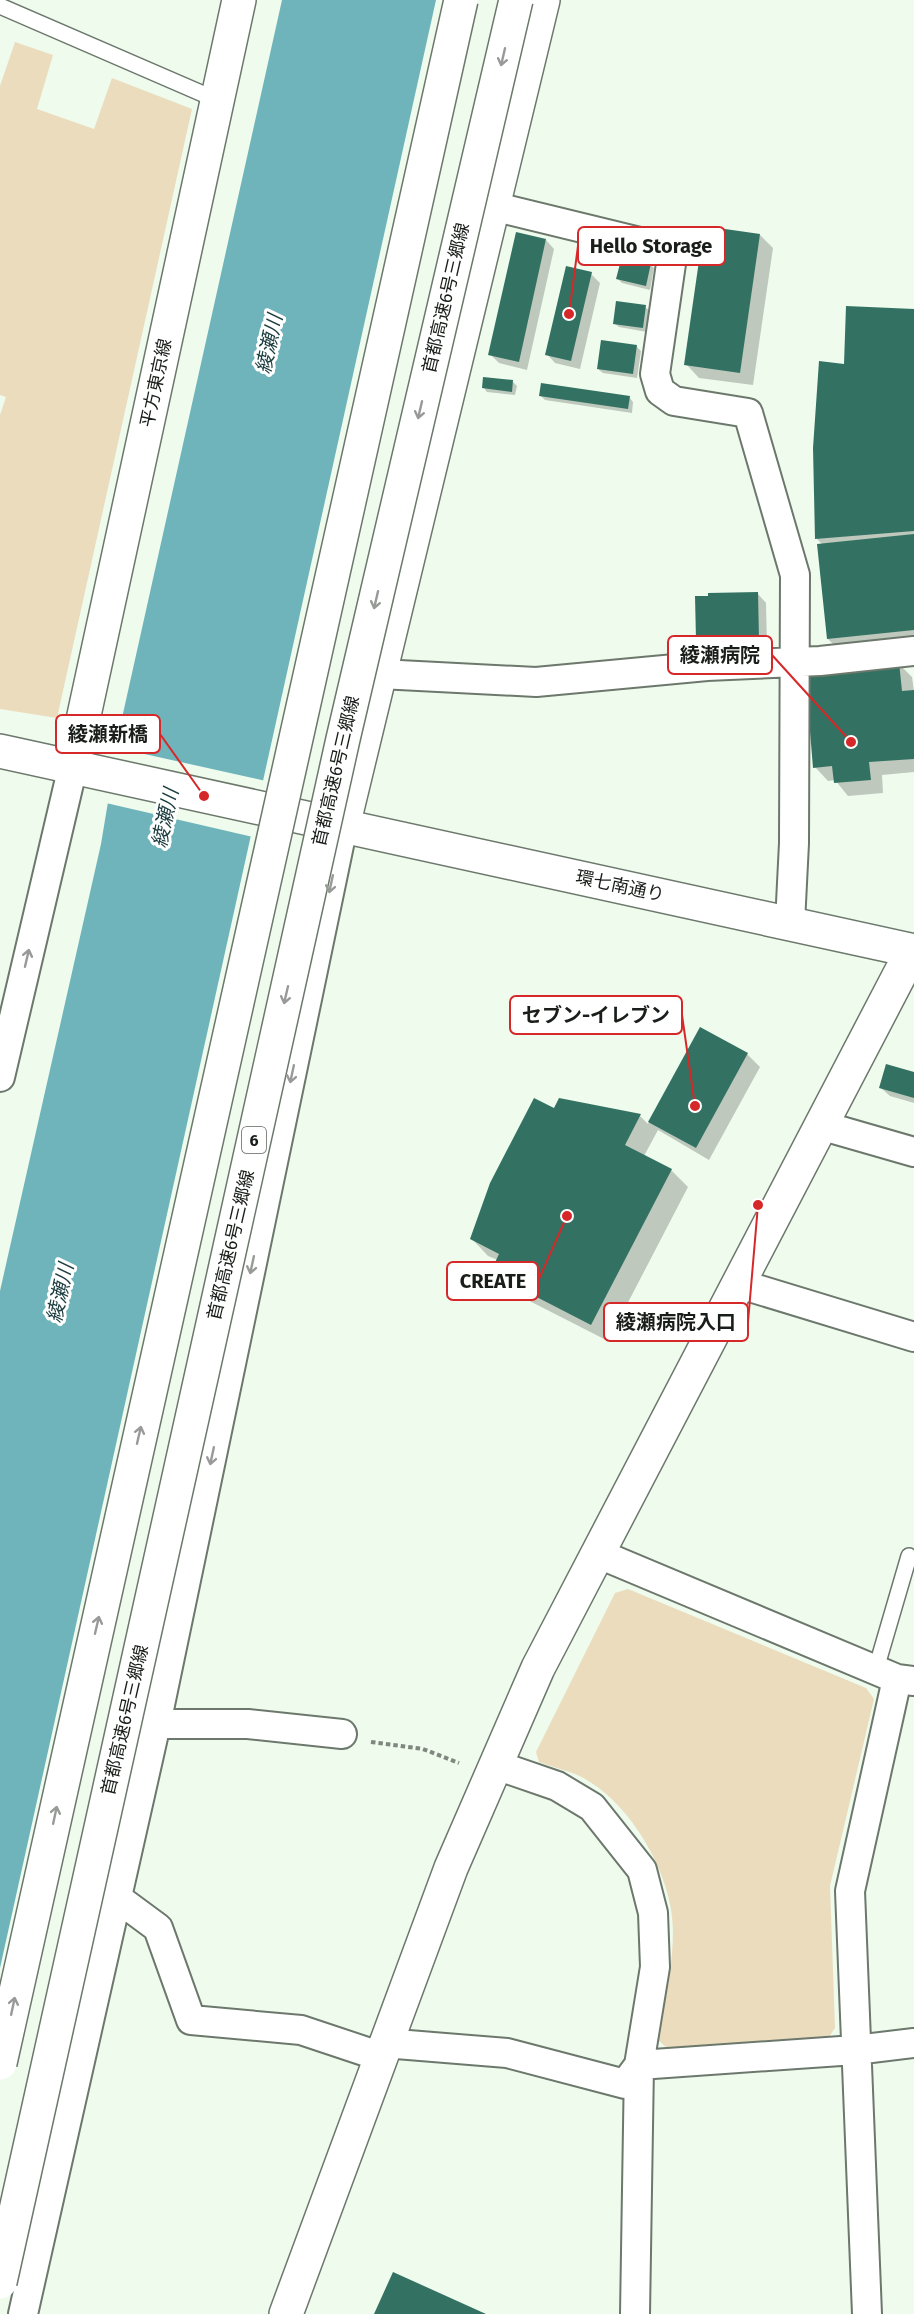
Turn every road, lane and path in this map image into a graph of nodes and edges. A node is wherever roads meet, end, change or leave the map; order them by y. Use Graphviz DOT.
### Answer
graph roads {
  1 [pos="240,0"];
  2 [pos="461,0"];
  3 [pos="516,0"];
  4 [pos="543,0"];
  5 [pos="0,6"];
  6 [pos="217,100"];
  7 [pos="492,206"];
  8 [pos="914,651"];
  9 [pos="795,661"];
  10 [pos="380,674"];
  11 [pos="0,751"];
  12 [pos="85,768"];
  13 [pos="335,824"];
  14 [pos="790,923"];
  15 [pos="913,950"];
  16 [pos="9,996"];
  17 [pos="0,1077"];
  18 [pos="820,1125"];
  19 [pos="914,1152"];
  20 [pos="740,1284"];
  21 [pos="914,1337"];
  22 [pos="599,1554"];
  23 [pos="909,1556"];
  24 [pos="896,1676"];
  25 [pos="156,1724"];
  26 [pos="342,1734"];
  27 [pos="494,1770"];
  28 [pos="116,1897"];
  29 [pos="914,2043"];
  30 [pos="382,2050"];
  31 [pos="855,2050"];
  32 [pos="0,2063"];
  33 [pos="639,2065"];
  34 [pos="0,2282"];
  35 [pos="23,2314"];
  36 [pos="286,2314"];
  37 [pos="635,2314"];
  38 [pos="867,2314"];
  1 -- 6 [label="main road, 平方東京線"];
  32 -- 2 [label="main road, one-way, bridge"];
  3 -- 34 [label="main road, 首都高速6号三郷線 / 6, one-way, bridge"];
  4 -- 7 [label="main road"];
  5 -- 6 [label="lane"];
  6 -- 12 [label="main road, 平方東京線"];
  7 -- 9 [label="street"];
  7 -- 10 [label="main road"];
  8 -- 9 [label="street"];
  9 -- 10 [label="street"];
  9 -- 14 [label="street"];
  10 -- 13 [label="main road"];
  11 -- 12 [label="main road, 環七南通り"];
  12 -- 13 [label="main road, 環七南通り"];
  16 -- 12 [label="street, one-way"];
  13 -- 14 [label="main road, 環七南通り"];
  13 -- 25 [label="street, one-way"];
  14 -- 15 [label="main road, 環七南通り"];
  15 -- 18 [label="main road"];
  16 -- 17 [label="street"];
  18 -- 19 [label="street"];
  18 -- 20 [label="main road"];
  20 -- 21 [label="street"];
  20 -- 22 [label="main road"];
  22 -- 24 [label="street"];
  22 -- 27 [label="main road"];
  23 -- 24 [label="lane"];
  24 -- 31 [label="street"];
  25 -- 26 [label="street"];
  25 -- 28 [label="street"];
  26 -- 27 [label="path"];
  27 -- 30 [label="main road"];
  27 -- 33 [label="street"];
  28 -- 30 [label="street"];
  28 -- 35 [label="street"];
  29 -- 31 [label="street"];
  30 -- 33 [label="street"];
  30 -- 36 [label="main road"];
  31 -- 33 [label="street"];
  31 -- 38 [label="street"];
  33 -- 37 [label="street"];
}
